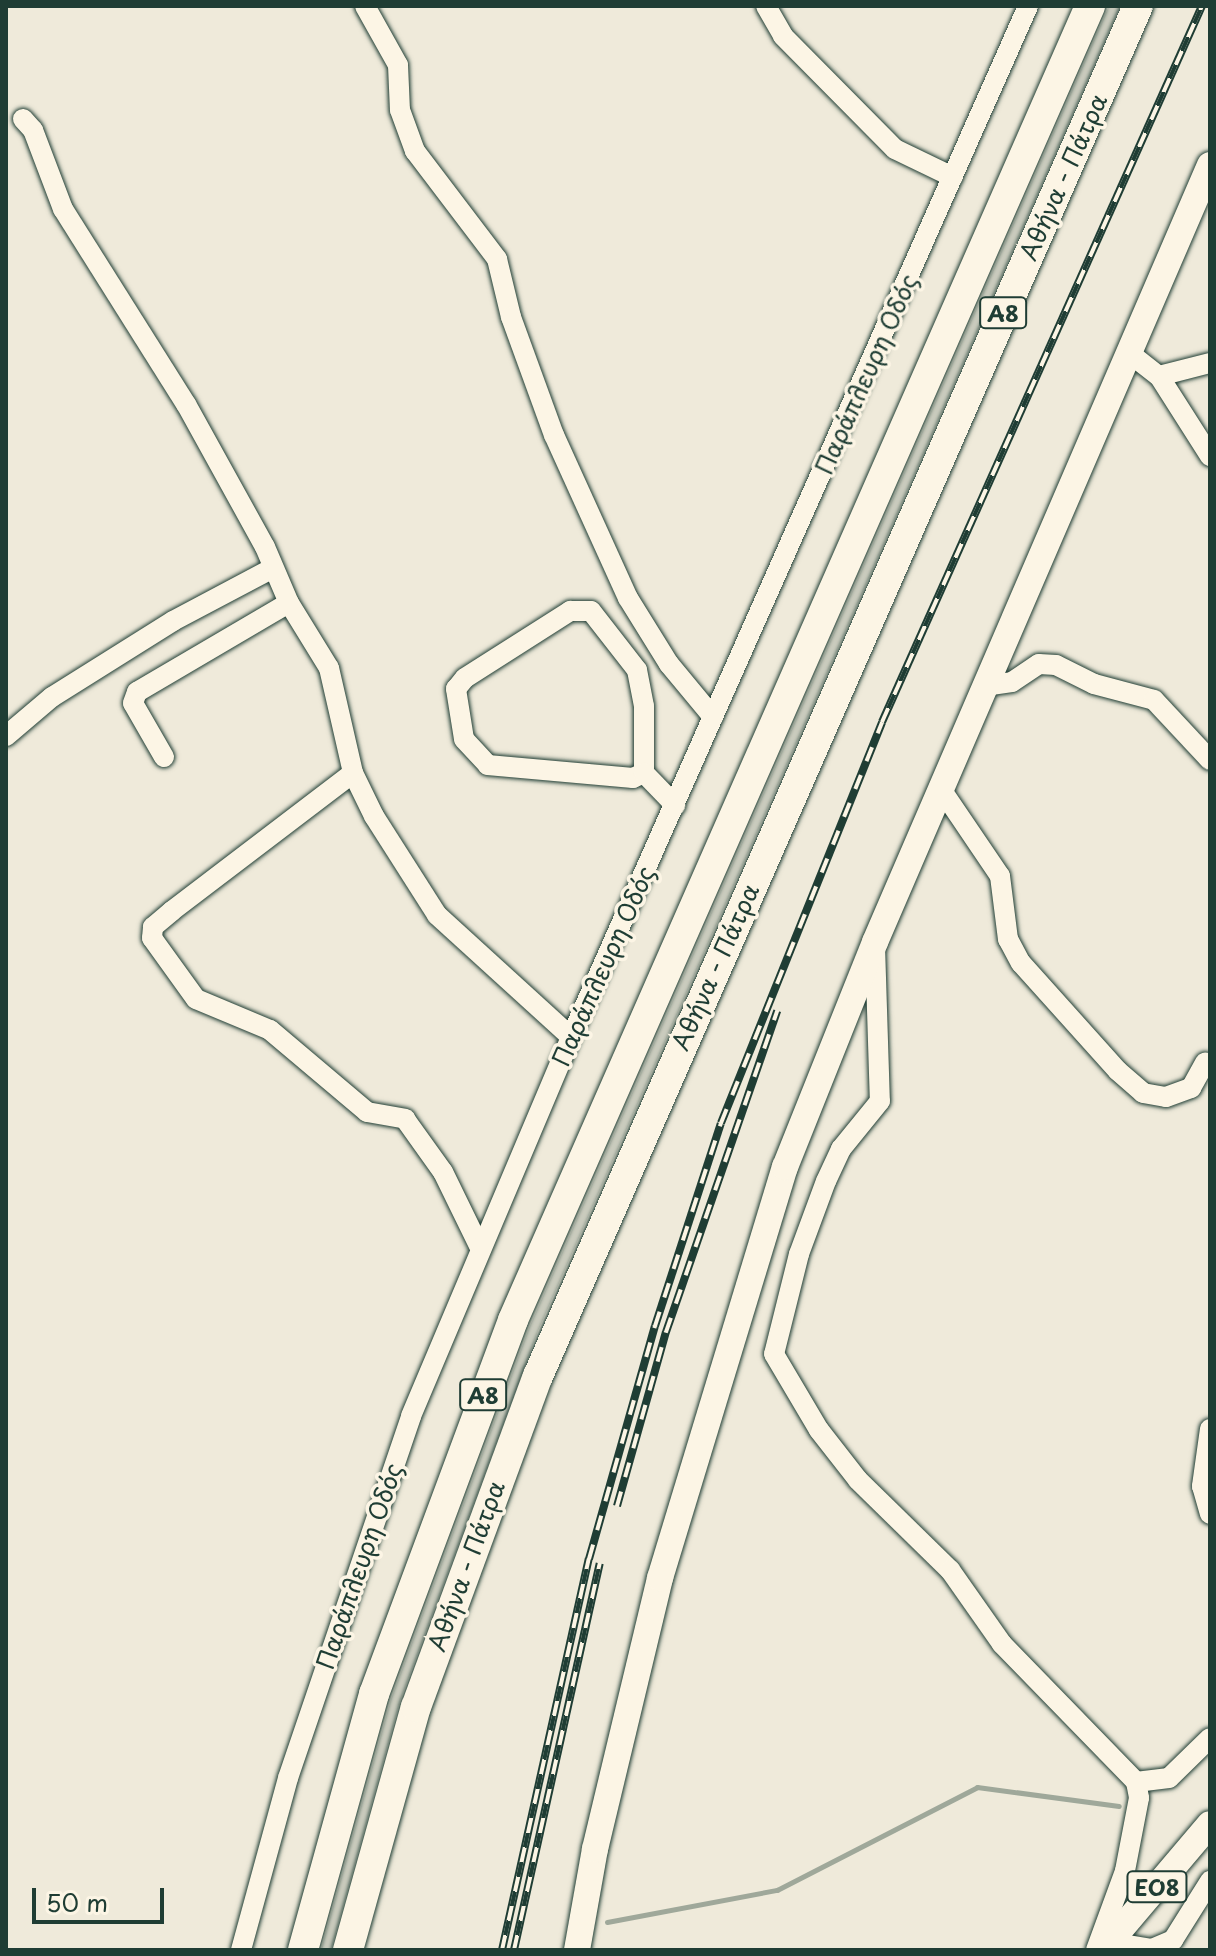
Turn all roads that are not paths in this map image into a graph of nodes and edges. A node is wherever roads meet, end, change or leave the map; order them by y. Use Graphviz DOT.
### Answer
graph roads {
  1 [pos="365,6"];
  2 [pos="766,6"];
  3 [pos="1028,6"];
  4 [pos="1090,6"];
  5 [pos="1138,6"];
  6 [pos="23,119"];
  7 [pos="1210,165"];
  8 [pos="953,177"];
  9 [pos="1128,352"];
  10 [pos="1210,363"];
  11 [pos="1159,376"];
  12 [pos="1210,456"];
  13 [pos="273,568"];
  14 [pos="289,603"];
  15 [pos="984,686"];
  16 [pos="713,717"];
  17 [pos="6,736"];
  18 [pos="164,757"];
  19 [pos="1210,760"];
  20 [pos="353,773"];
  21 [pos="644,773"];
  22 [pos="941,789"];
  23 [pos="675,805"];
  24 [pos="875,942"];
  25 [pos="571,1037"];
  26 [pos="1205,1063"];
  27 [pos="480,1248"];
  28 [pos="1210,1429"];
  29 [pos="1210,1514"];
  30 [pos="1210,1738"];
  31 [pos="1136,1782"];
  32 [pos="1210,1824"];
  33 [pos="373,1859"];
  34 [pos="1210,1881"];
  35 [pos="1103,1947"];
  36 [pos="241,1950"];
  37 [pos="303,1950"];
  38 [pos="348,1950"];
  39 [pos="364,1950"];
  40 [pos="577,1950"];
  1 -- 16 [label="street"];
  2 -- 8 [label="street"];
  3 -- 8 [label="street, Παράπλευρη Οδός"];
  4 -- 37 [label="highway, Αθήνα - Πάτρα / Α8"];
  5 -- 33 [label="highway, Αθήνα - Πάτρα / Α8"];
  6 -- 13 [label="street"];
  7 -- 9 [label="main road"];
  8 -- 16 [label="street, Παράπλευρη Οδός"];
  9 -- 11 [label="street"];
  9 -- 15 [label="main road"];
  10 -- 11 [label="street"];
  11 -- 12 [label="street"];
  13 -- 14 [label="street"];
  13 -- 17 [label="street"];
  14 -- 18 [label="street"];
  14 -- 20 [label="street"];
  15 -- 19 [label="street"];
  15 -- 22 [label="main road"];
  16 -- 23 [label="street, Παράπλευρη Οδός"];
  20 -- 25 [label="street"];
  20 -- 27 [label="street"];
  21 -- 21 [label="street"];
  21 -- 23 [label="street"];
  22 -- 24 [label="main road"];
  22 -- 26 [label="street"];
  23 -- 25 [label="street, Παράπλευρη Οδός"];
  24 -- 31 [label="street"];
  24 -- 40 [label="main road"];
  25 -- 27 [label="street, Παράπλευρη Οδός"];
  27 -- 36 [label="street, Παράπλευρη Οδός"];
  28 -- 29 [label="street"];
  30 -- 31 [label="street"];
  31 -- 35 [label="street"];
  32 -- 35 [label="main road, ΕΟ8"];
  33 -- 38 [label="highway, Αθήνα - Πάτρα / Α8"];
  33 -- 39 [label="highway"];
  34 -- 35 [label="street"];
}
